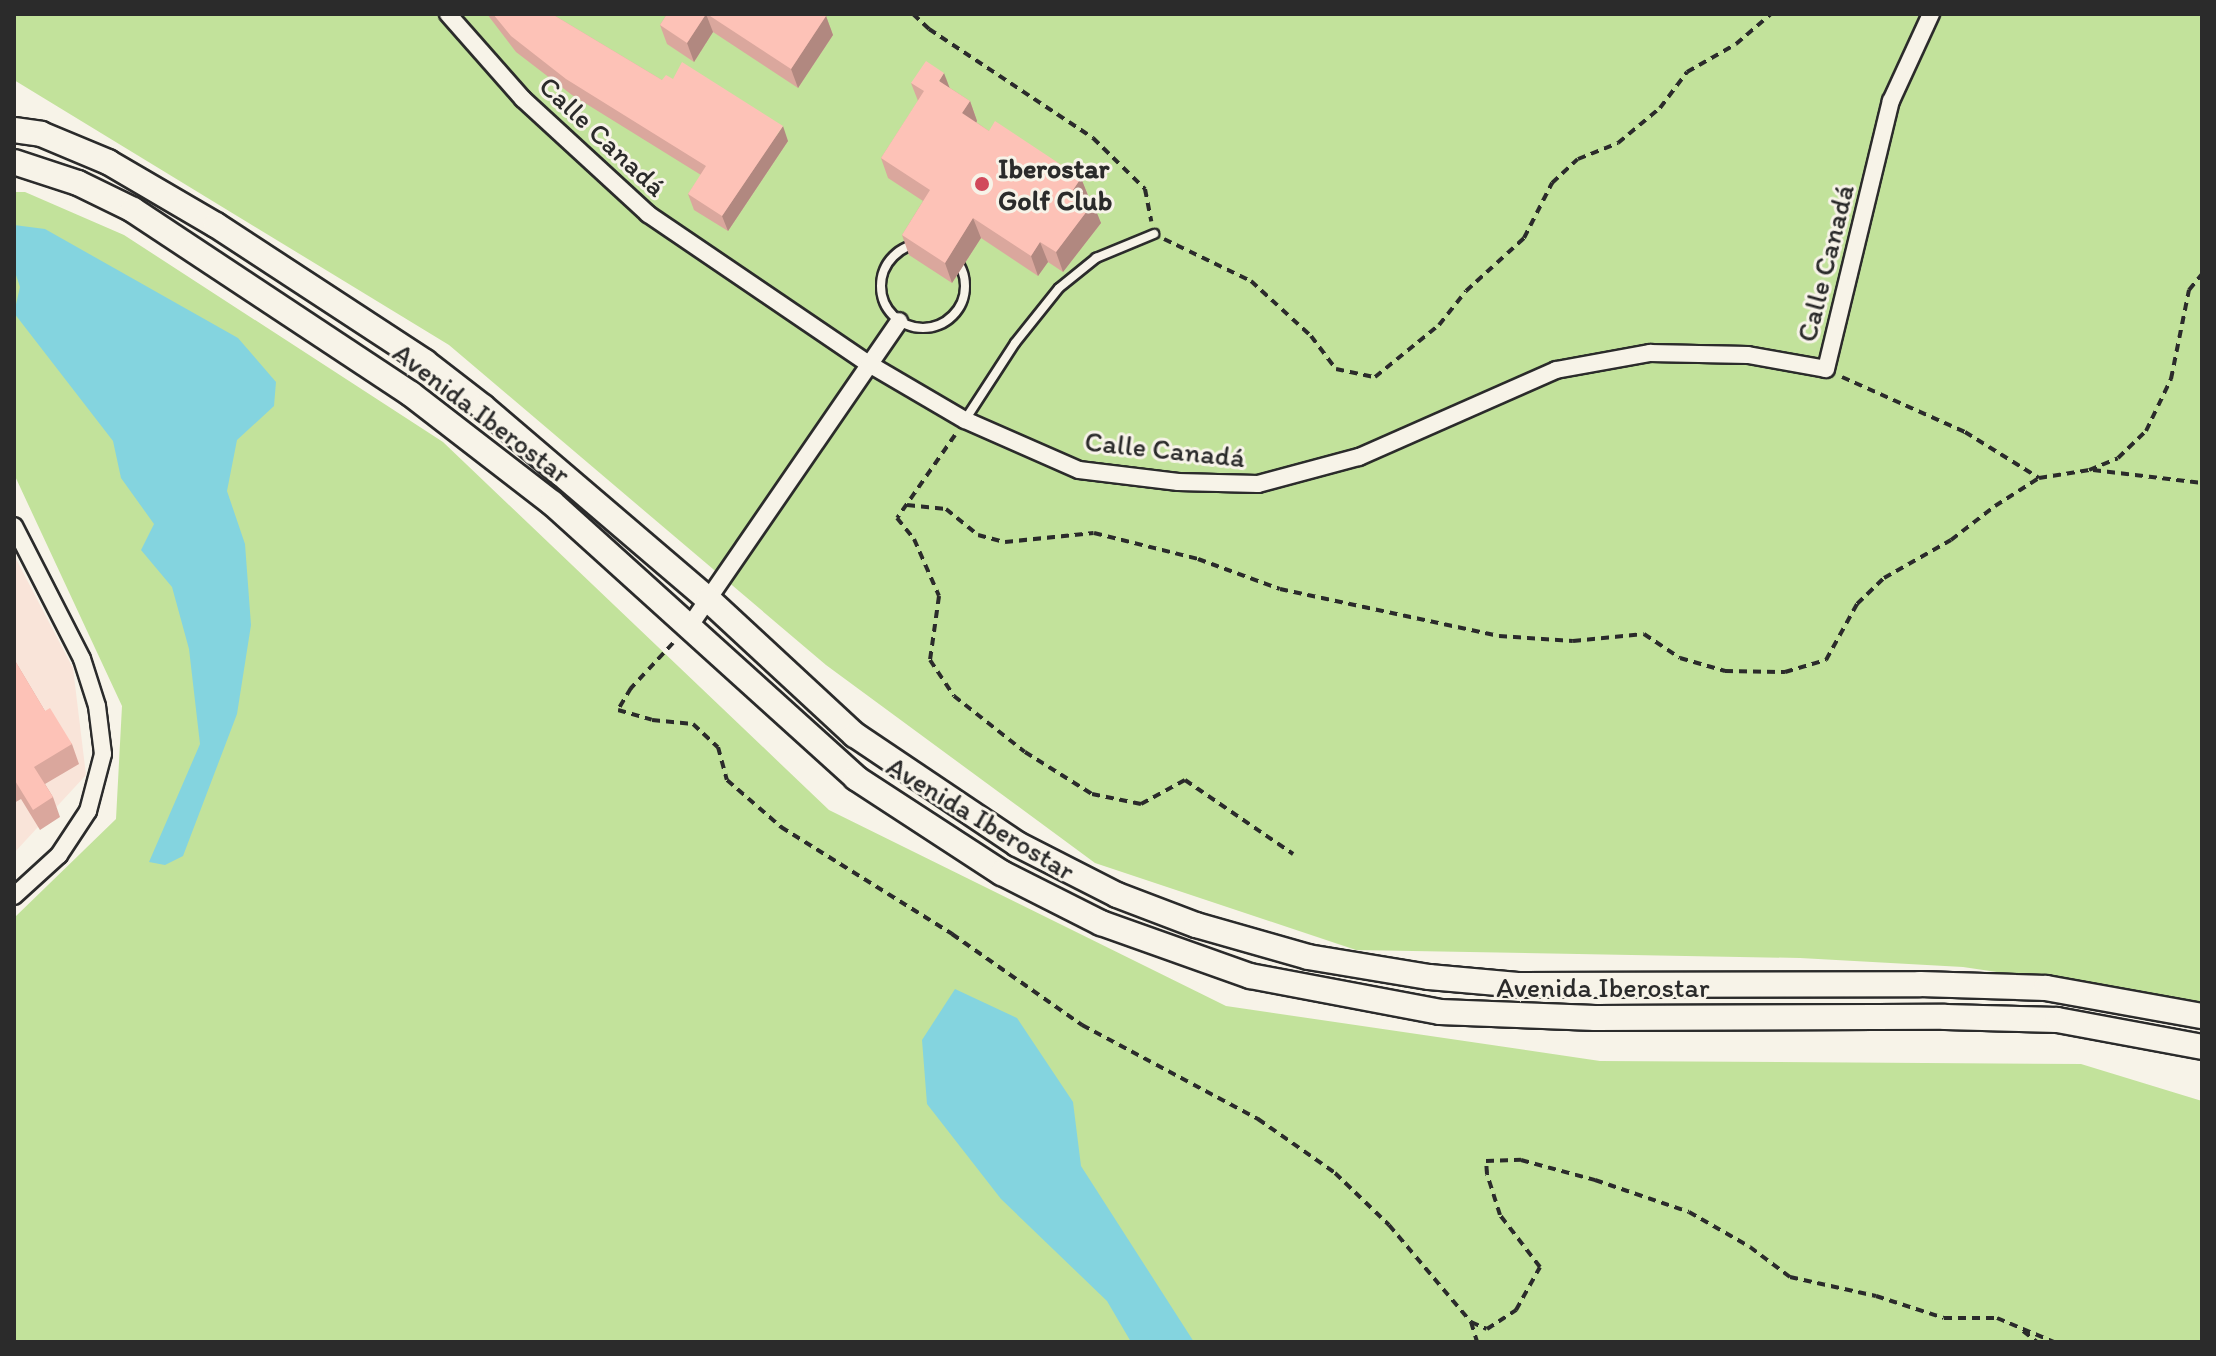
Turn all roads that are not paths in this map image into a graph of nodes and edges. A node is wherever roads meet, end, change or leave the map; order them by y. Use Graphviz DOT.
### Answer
graph roads {
  1 [pos="448,14"];
  2 [pos="1931,14"];
  3 [pos="14,130"];
  4 [pos="14,162"];
  5 [pos="1154,234"];
  6 [pos="899,321"];
  7 [pos="869,364"];
  8 [pos="965,420"];
  9 [pos="14,526"];
  10 [pos="709,600"];
  11 [pos="689,627"];
  12 [pos="14,896"];
  13 [pos="2202,1016"];
  14 [pos="2202,1047"];
  1 -- 7 [label="street, Calle Canadá"];
  2 -- 8 [label="street, Calle Canadá"];
  3 -- 10 [label="street, Avenida Iberostar"];
  4 -- 11 [label="street, Avenida Iberostar"];
  5 -- 8 [label="lane"];
  6 -- 6 [label="lane"];
  6 -- 7 [label="street"];
  7 -- 8 [label="street, Calle Canadá"];
  7 -- 10 [label="street"];
  9 -- 12 [label="street"];
  10 -- 11 [label="street"];
  10 -- 13 [label="street, Avenida Iberostar"];
  11 -- 14 [label="street, Avenida Iberostar"];
}
